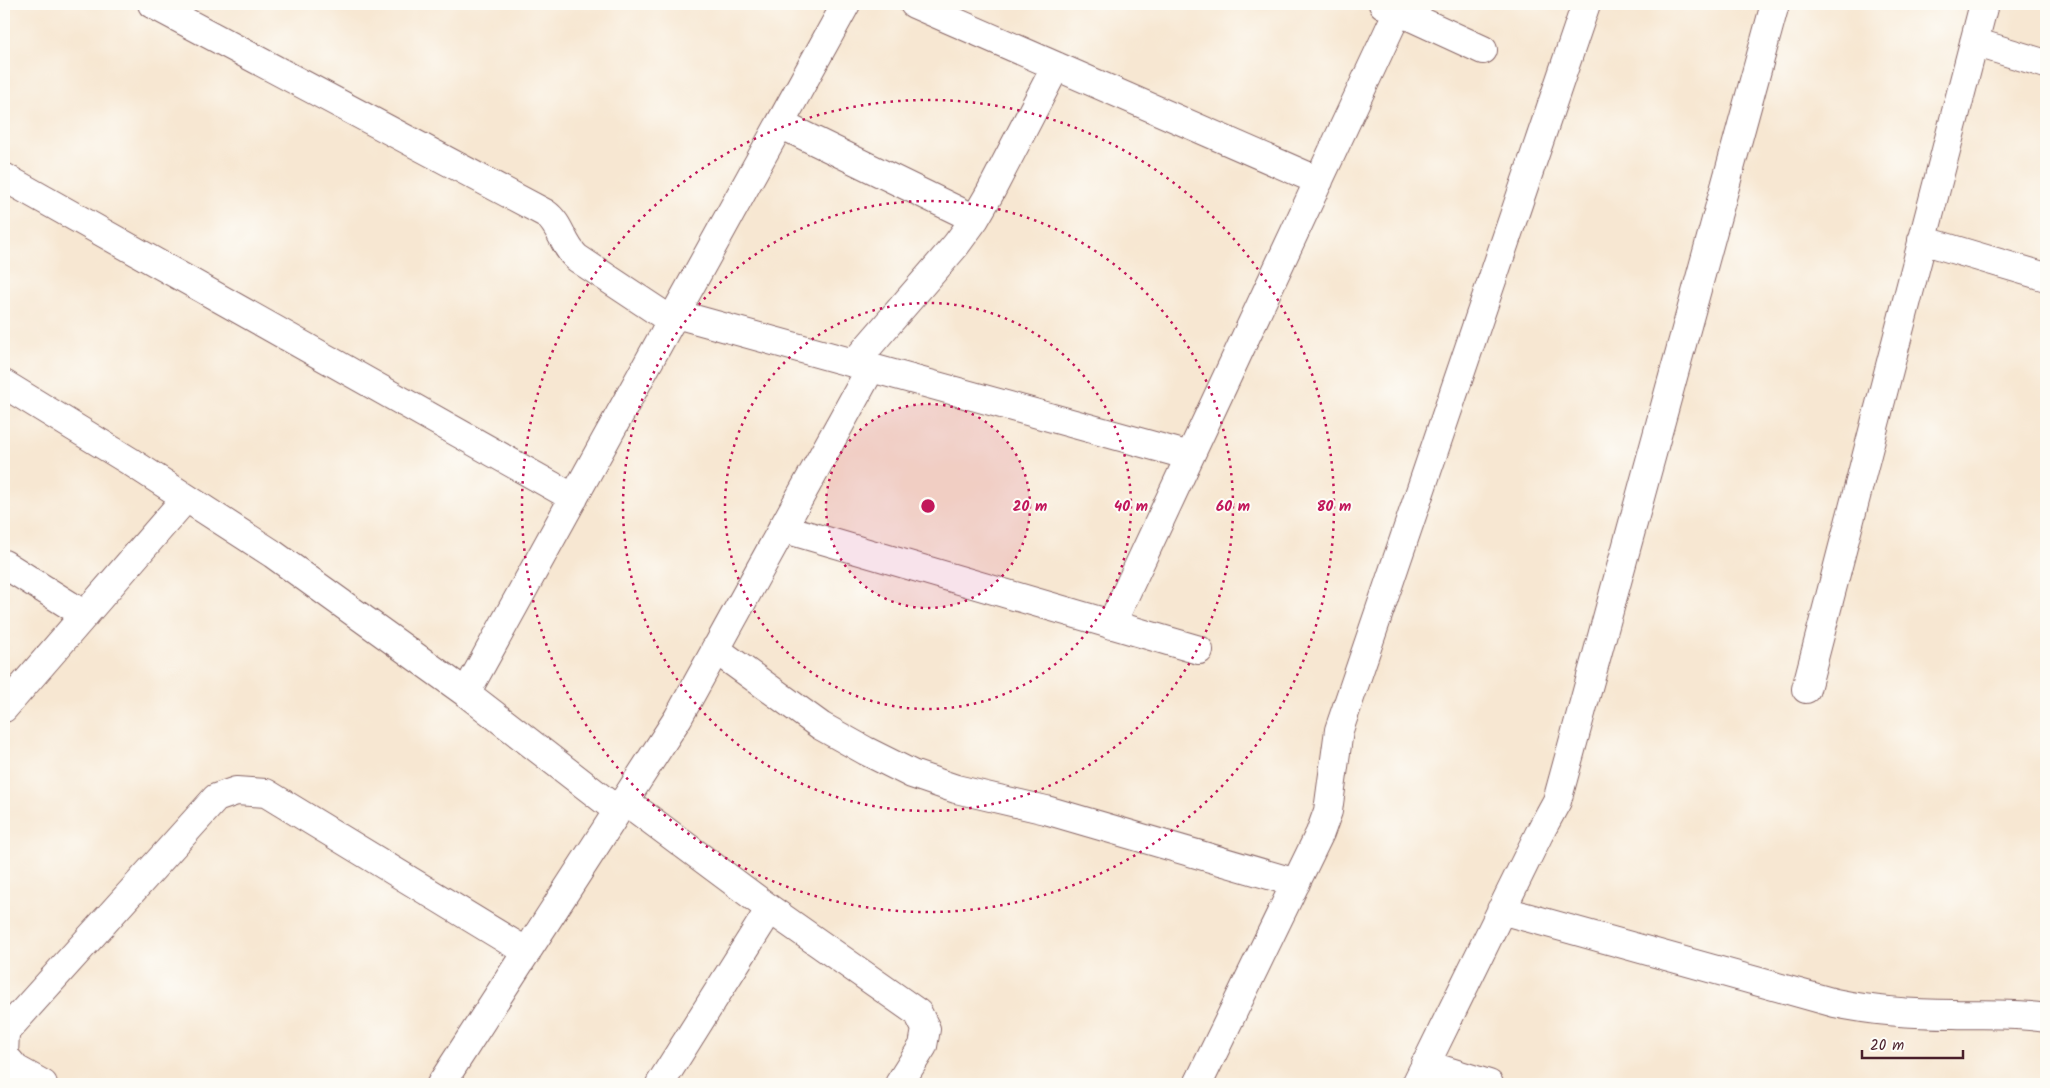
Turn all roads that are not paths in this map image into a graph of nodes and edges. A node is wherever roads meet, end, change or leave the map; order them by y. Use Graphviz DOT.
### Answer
graph roads {
  1 [pos="152,4"];
  2 [pos="846,4"];
  3 [pos="914,4"];
  4 [pos="1586,4"];
  5 [pos="1775,4"];
  6 [pos="1984,4"];
  7 [pos="1390,7"];
  8 [pos="1974,42"];
  9 [pos="1483,50"];
  10 [pos="2046,64"];
  11 [pos="1056,66"];
  12 [pos="780,124"];
  13 [pos="4,177"];
  14 [pos="1319,181"];
  15 [pos="975,219"];
  16 [pos="1922,240"];
  17 [pos="2046,277"];
  18 [pos="674,318"];
  19 [pos="862,366"];
  20 [pos="4,384"];
  21 [pos="1190,456"];
  22 [pos="186,498"];
  23 [pos="574,498"];
  24 [pos="782,528"];
  25 [pos="4,564"];
  26 [pos="85,615"];
  27 [pos="1111,624"];
  28 [pos="715,648"];
  29 [pos="1199,650"];
  30 [pos="1806,689"];
  31 [pos="466,693"];
  32 [pos="4,708"];
  33 [pos="621,805"];
  34 [pos="1296,883"];
  35 [pos="770,909"];
  36 [pos="1501,910"];
  37 [pos="527,952"];
  38 [pos="2046,1018"];
  39 [pos="1420,1074"];
  40 [pos="43,1084"];
  41 [pos="441,1084"];
  42 [pos="660,1084"];
  43 [pos="899,1084"];
  44 [pos="1198,1084"];
  45 [pos="1488,1084"];
  1 -- 18 [label="street"];
  2 -- 12 [label="street"];
  3 -- 11 [label="street"];
  4 -- 34 [label="street"];
  5 -- 36 [label="street"];
  6 -- 8 [label="street"];
  7 -- 9 [label="street"];
  7 -- 14 [label="street"];
  8 -- 10 [label="street"];
  8 -- 16 [label="street"];
  11 -- 14 [label="street"];
  11 -- 15 [label="street"];
  12 -- 15 [label="street"];
  12 -- 18 [label="street"];
  13 -- 23 [label="street"];
  14 -- 21 [label="street"];
  15 -- 19 [label="street"];
  16 -- 17 [label="street"];
  16 -- 30 [label="street"];
  18 -- 19 [label="street"];
  18 -- 23 [label="street"];
  19 -- 21 [label="street"];
  19 -- 24 [label="street"];
  20 -- 22 [label="street"];
  21 -- 27 [label="street"];
  22 -- 26 [label="street"];
  22 -- 31 [label="street"];
  23 -- 31 [label="street"];
  24 -- 27 [label="street"];
  24 -- 28 [label="street"];
  25 -- 26 [label="street"];
  26 -- 32 [label="street"];
  27 -- 29 [label="street"];
  28 -- 33 [label="street"];
  28 -- 34 [label="street"];
  31 -- 33 [label="street"];
  33 -- 35 [label="street"];
  33 -- 37 [label="street"];
  34 -- 44 [label="street"];
  35 -- 42 [label="street"];
  35 -- 43 [label="street"];
  36 -- 38 [label="street"];
  36 -- 39 [label="street"];
  37 -- 40 [label="street"];
  37 -- 41 [label="street"];
  39 -- 45 [label="street"];
}
